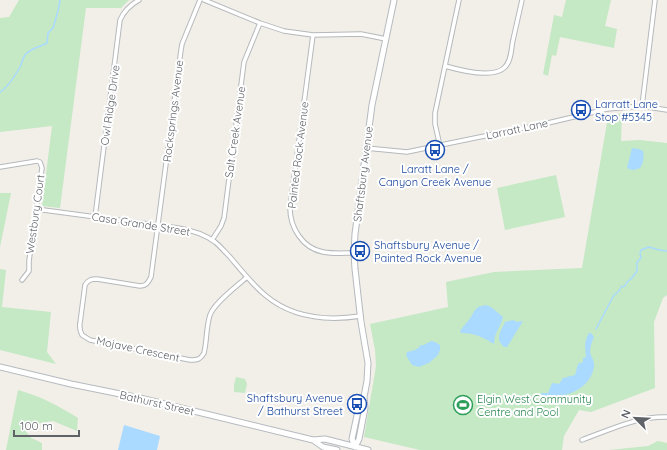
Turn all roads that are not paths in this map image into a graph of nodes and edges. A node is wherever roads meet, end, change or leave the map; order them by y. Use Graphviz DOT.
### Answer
graph roads {
  1 [pos="139,0"];
  2 [pos="200,0"];
  3 [pos="204,0"];
  4 [pos="394,0"];
  5 [pos="459,0"];
  6 [pos="522,0"];
  7 [pos="655,0"];
  8 [pos="260,23"];
  9 [pos="313,35"];
  10 [pos="386,39"];
  11 [pos="445,66"];
  12 [pos="642,106"];
  13 [pos="667,110"];
  14 [pos="440,146"];
  15 [pos="366,148"];
  16 [pos="0,167"];
  17 [pos="36,209"];
  18 [pos="95,217"];
  19 [pos="158,225"];
  20 [pos="212,240"];
  21 [pos="354,253"];
  22 [pos="248,277"];
  23 [pos="22,280"];
  24 [pos="361,316"];
  25 [pos="0,367"];
  26 [pos="667,417"];
  27 [pos="313,440"];
  28 [pos="582,440"];
  29 [pos="354,448"];
  30 [pos="337,450"];
  31 [pos="368,450"];
  1 -- 18 [label="street, Owl Ridge Drive"];
  2 -- 19 [label="street, Rocksprings Avenue"];
  3 -- 8 [label="street"];
  4 -- 10 [label="street, Shaftsbury Avenue"];
  5 -- 11 [label="street"];
  6 -- 11 [label="street"];
  7 -- 12 [label="street"];
  8 -- 9 [label="street"];
  8 -- 20 [label="street, Salt Creek Avenue"];
  9 -- 10 [label="street"];
  9 -- 21 [label="street, Painted Rock Avenue"];
  10 -- 15 [label="street, Shaftsbury Avenue"];
  11 -- 14 [label="street"];
  12 -- 13 [label="street, Larratt Lane"];
  12 -- 14 [label="street, Larratt Lane"];
  14 -- 15 [label="street, Larratt Lane"];
  15 -- 21 [label="street, Shaftsbury Avenue"];
  16 -- 17 [label="street, Westbury Court"];
  17 -- 18 [label="street, Casa Grande Street"];
  17 -- 23 [label="street, Westbury Court"];
  18 -- 19 [label="street, Casa Grande Street"];
  19 -- 20 [label="street, Casa Grande Street"];
  19 -- 22 [label="street, Mojave Crescent"];
  20 -- 22 [label="street, Casa Grande Street"];
  21 -- 24 [label="street, Shaftsbury Avenue"];
  22 -- 24 [label="street, Casa Grande Street"];
  24 -- 29 [label="street, Shaftsbury Avenue"];
  25 -- 27 [label="street, Bathurst Street"];
  26 -- 28 [label="street"];
  27 -- 29 [label="street, Bathurst Street"];
  27 -- 30 [label="street, Bathurst Street"];
  29 -- 31 [label="street, Bathurst Street"];
}
